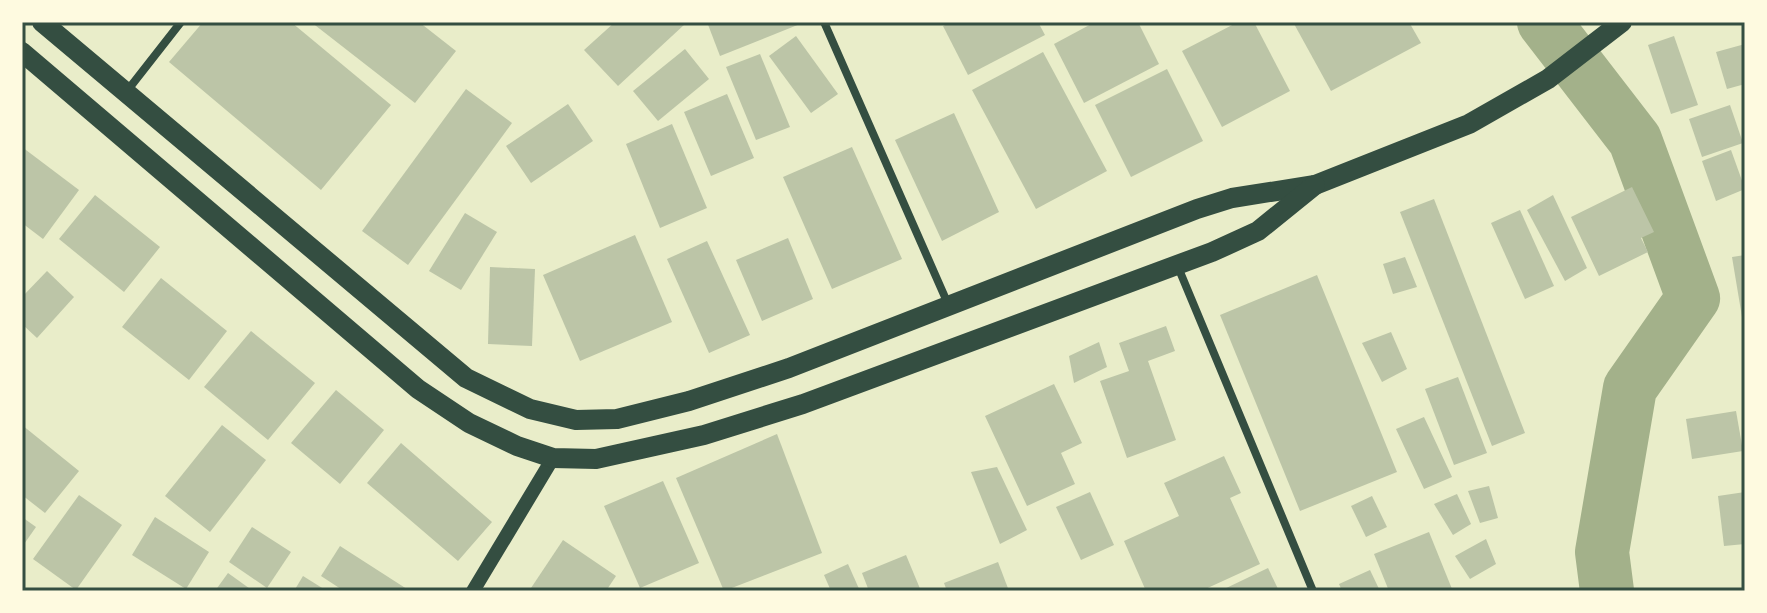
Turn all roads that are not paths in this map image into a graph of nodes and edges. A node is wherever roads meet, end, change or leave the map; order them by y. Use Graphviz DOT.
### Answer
graph roads {
  1 [pos="42,22"];
  2 [pos="181,22"];
  3 [pos="824,22"];
  4 [pos="1622,22"];
  5 [pos="22,52"];
  6 [pos="126,92"];
  7 [pos="1315,185"];
  8 [pos="1178,266"];
  9 [pos="948,304"];
  10 [pos="553,458"];
  11 [pos="473,591"];
  12 [pos="1313,591"];
  1 -- 6 [label="highway"];
  2 -- 6 [label="street"];
  3 -- 9 [label="street"];
  4 -- 7 [label="highway"];
  5 -- 10 [label="highway"];
  6 -- 9 [label="highway"];
  7 -- 8 [label="highway"];
  7 -- 9 [label="highway"];
  8 -- 10 [label="highway"];
  8 -- 12 [label="street"];
  10 -- 11 [label="street"];
}
